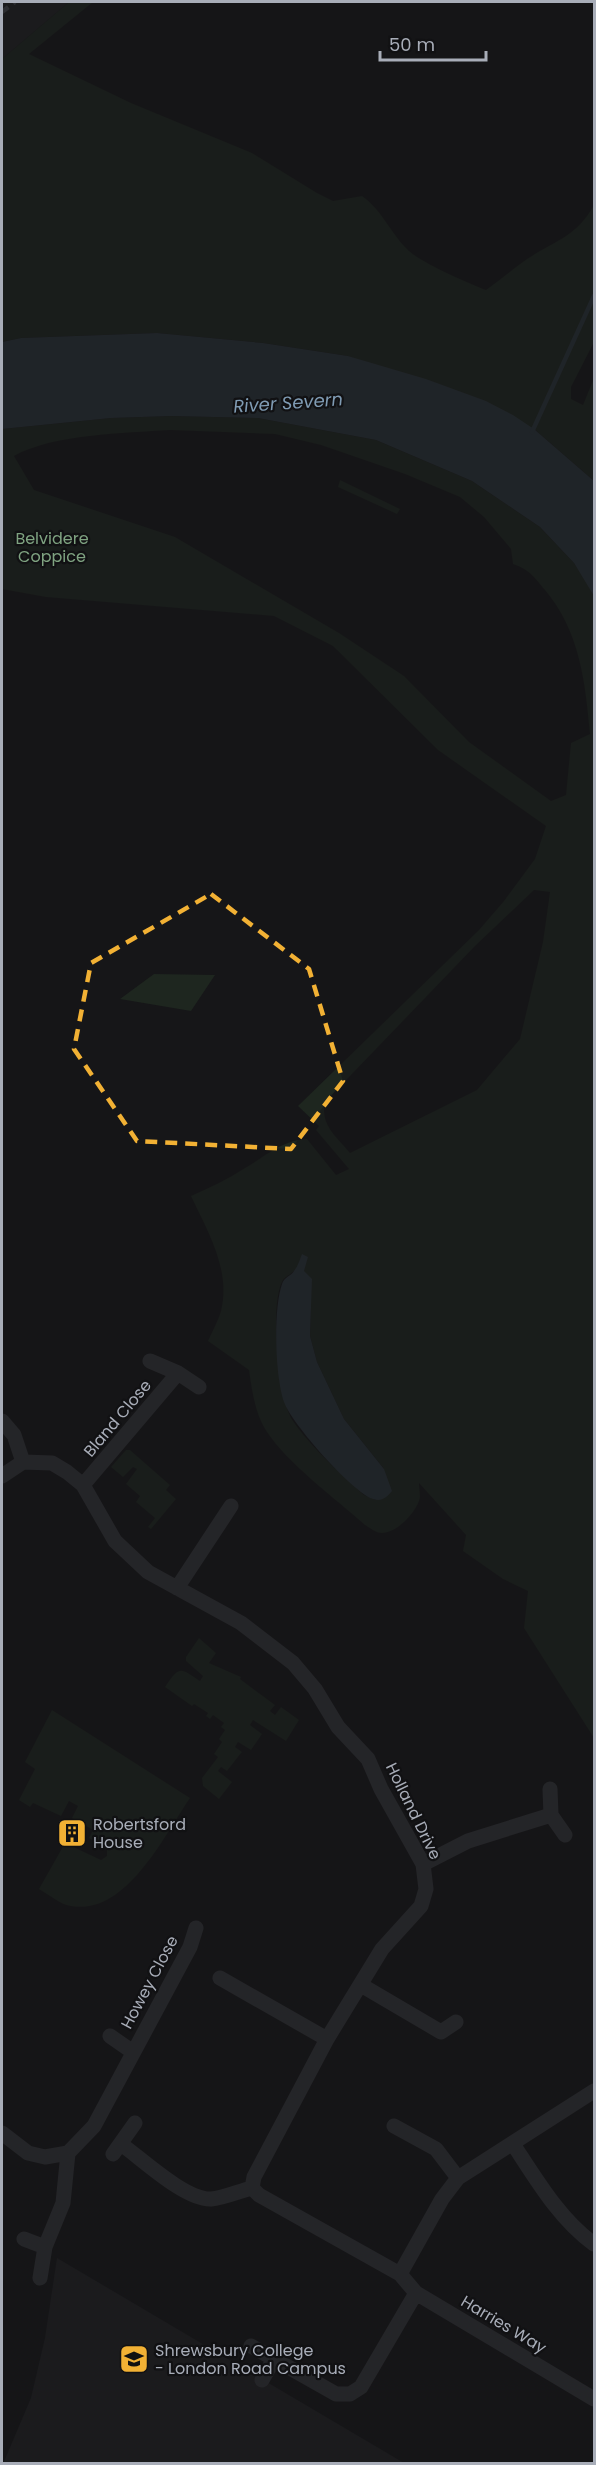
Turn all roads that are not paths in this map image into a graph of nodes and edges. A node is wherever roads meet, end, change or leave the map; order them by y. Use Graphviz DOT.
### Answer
graph roads {
  1 [pos="150,1361"];
  2 [pos="178,1373"];
  3 [pos="199,1387"];
  4 [pos="2,1421"];
  5 [pos="23,1462"];
  6 [pos="2,1476"];
  7 [pos="83,1485"];
  8 [pos="231,1506"];
  9 [pos="177,1588"];
  10 [pos="550,1789"];
  11 [pos="551,1815"];
  12 [pos="565,1835"];
  13 [pos="423,1863"];
  14 [pos="196,1928"];
  15 [pos="220,1978"];
  16 [pos="362,1985"];
  17 [pos="456,2022"];
  18 [pos="110,2036"];
  19 [pos="327,2038"];
  20 [pos="133,2052"];
  21 [pos="594,2091"];
  22 [pos="135,2123"];
  23 [pos="394,2126"];
  24 [pos="2,2133"];
  25 [pos="513,2144"];
  26 [pos="68,2153"];
  27 [pos="458,2178"];
  28 [pos="252,2188"];
  29 [pos="24,2239"];
  30 [pos="594,2244"];
  31 [pos="45,2247"];
  32 [pos="400,2274"];
  33 [pos="40,2278"];
  34 [pos="416,2292"];
  35 [pos="251,2346"];
  36 [pos="274,2359"];
  37 [pos="262,2380"];
  38 [pos="594,2399"];
  1 -- 2 [label="street, Bland Close"];
  2 -- 3 [label="street, Bland Close"];
  2 -- 7 [label="street, Bland Close"];
  4 -- 5 [label="street"];
  5 -- 6 [label="street"];
  5 -- 7 [label="street, Holland Drive"];
  7 -- 9 [label="street, Holland Drive"];
  8 -- 9 [label="street"];
  9 -- 13 [label="street, Holland Drive"];
  10 -- 11 [label="street"];
  11 -- 12 [label="street"];
  11 -- 13 [label="street"];
  13 -- 16 [label="street, Holland Drive"];
  14 -- 20 [label="street, Howey Close"];
  15 -- 19 [label="street"];
  16 -- 17 [label="street"];
  16 -- 19 [label="street, Holland Drive"];
  18 -- 20 [label="street, Howey Close"];
  19 -- 28 [label="street, Holland Drive"];
  20 -- 26 [label="street, Howey Close"];
  21 -- 25 [label="street"];
  22 -- 28 [label="street"];
  23 -- 27 [label="street"];
  24 -- 26 [label="street"];
  25 -- 27 [label="street"];
  25 -- 30 [label="street"];
  26 -- 31 [label="street"];
  27 -- 32 [label="street"];
  28 -- 32 [label="street"];
  29 -- 31 [label="street"];
  31 -- 33 [label="street"];
  32 -- 34 [label="street, Harries Way"];
  34 -- 36 [label="street"];
  34 -- 38 [label="street, Harries Way"];
  35 -- 36 [label="street"];
  36 -- 37 [label="street"];
}
